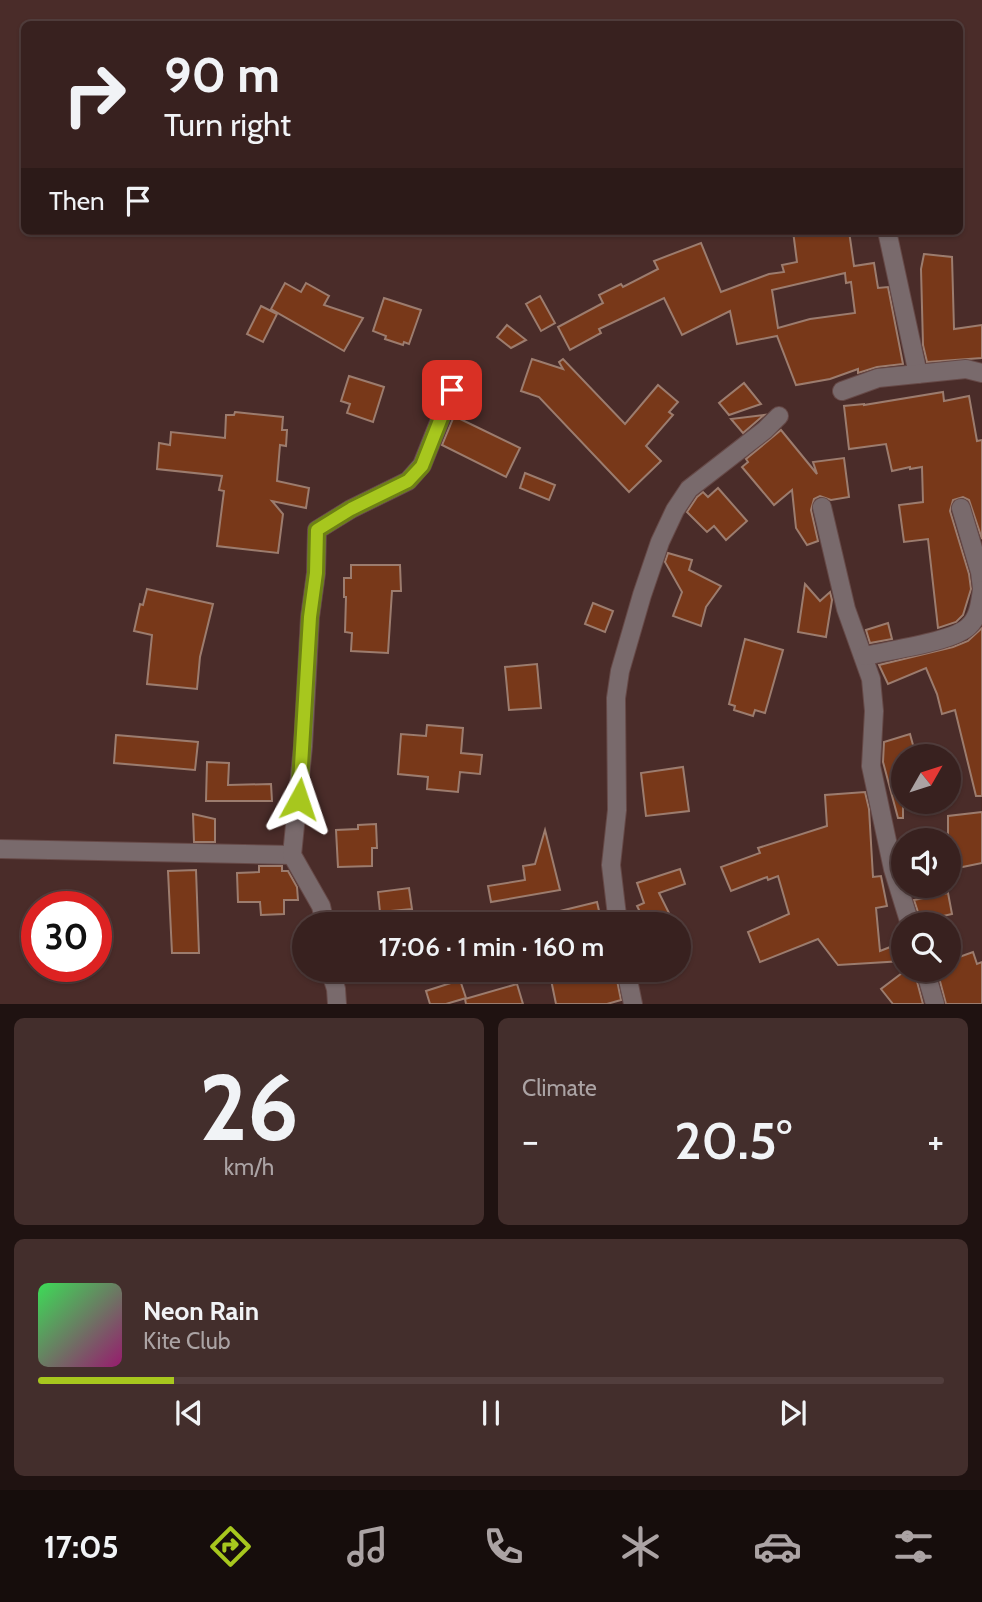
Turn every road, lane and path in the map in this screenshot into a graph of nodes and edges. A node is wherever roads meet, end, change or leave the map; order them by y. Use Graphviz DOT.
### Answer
graph roads {
  1 [pos="888,235"];
  2 [pos="982,373"];
  3 [pos="918,374"];
  4 [pos="452,390"];
  5 [pos="842,391"];
  6 [pos="779,416"];
  7 [pos="822,507"];
  8 [pos="961,508"];
  9 [pos="982,589"];
  10 [pos="865,656"];
  11 [pos="0,849"];
  12 [pos="292,855"];
  13 [pos="322,912"];
  14 [pos="617,912"];
  15 [pos="907,912"];
  16 [pos="334,982"];
  17 [pos="629,982"];
  18 [pos="929,982"];
  19 [pos="337,1003"];
  20 [pos="633,1003"];
  21 [pos="935,1003"];
  1 -- 3 [label="street"];
  2 -- 3 [label="street"];
  3 -- 5 [label="street"];
  4 -- 12 [label="street"];
  6 -- 14 [label="street"];
  7 -- 10 [label="street"];
  8 -- 9 [label="street"];
  9 -- 10 [label="street"];
  10 -- 15 [label="street"];
  11 -- 12 [label="street"];
  12 -- 13 [label="street"];
  16 -- 19 [label="street"];
  17 -- 20 [label="street"];
  18 -- 21 [label="street"];
}
